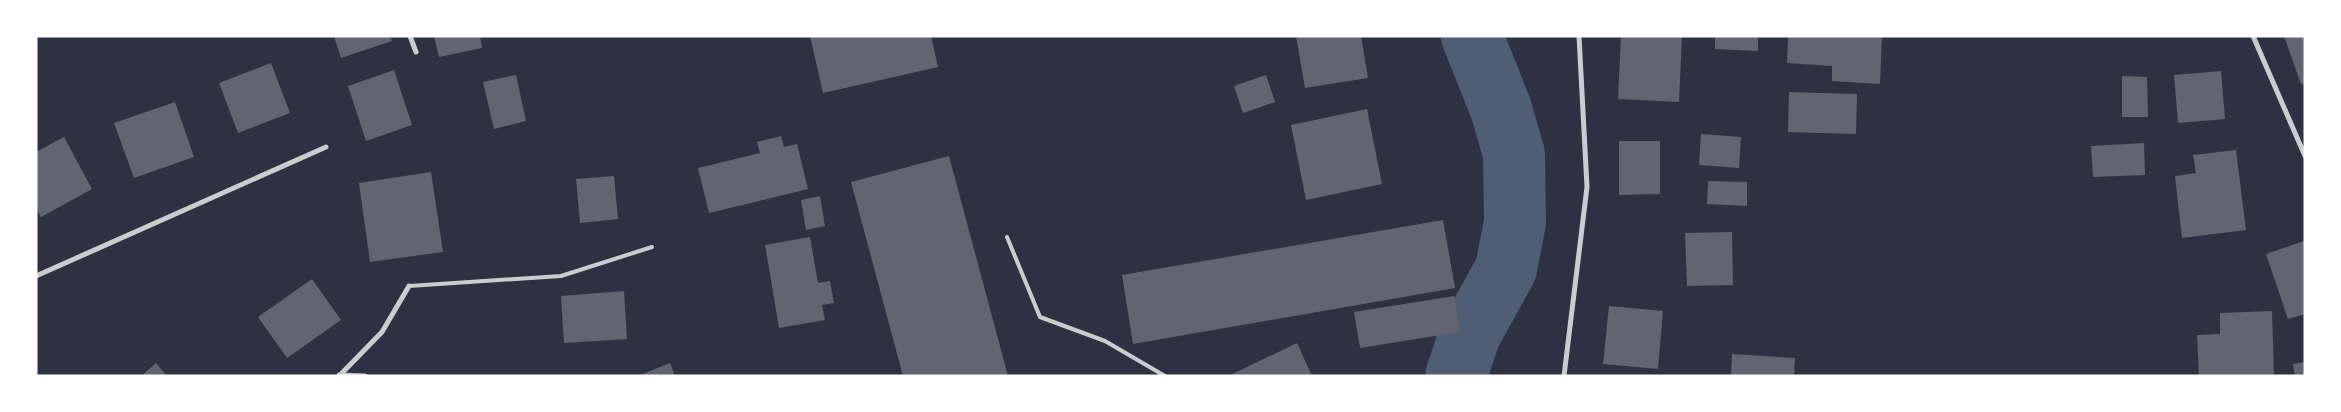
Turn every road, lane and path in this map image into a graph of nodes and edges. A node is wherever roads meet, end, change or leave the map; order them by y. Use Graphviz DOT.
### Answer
graph roads {
  1 [pos="410,36"];
  2 [pos="1579,36"];
  3 [pos="2254,36"];
  4 [pos="416,52"];
  5 [pos="326,147"];
  6 [pos="2305,156"];
  7 [pos="1007,237"];
  8 [pos="652,248"];
  9 [pos="36,276"];
  10 [pos="409,286"];
  11 [pos="340,375"];
  12 [pos="365,376"];
  13 [pos="1165,376"];
  14 [pos="1564,376"];
  1 -- 4 [label="street"];
  2 -- 14 [label="street"];
  3 -- 6 [label="street"];
  5 -- 9 [label="street"];
  7 -- 13 [label="lane"];
  8 -- 10 [label="lane"];
  10 -- 11 [label="street"];
  11 -- 12 [label="street"];
}
